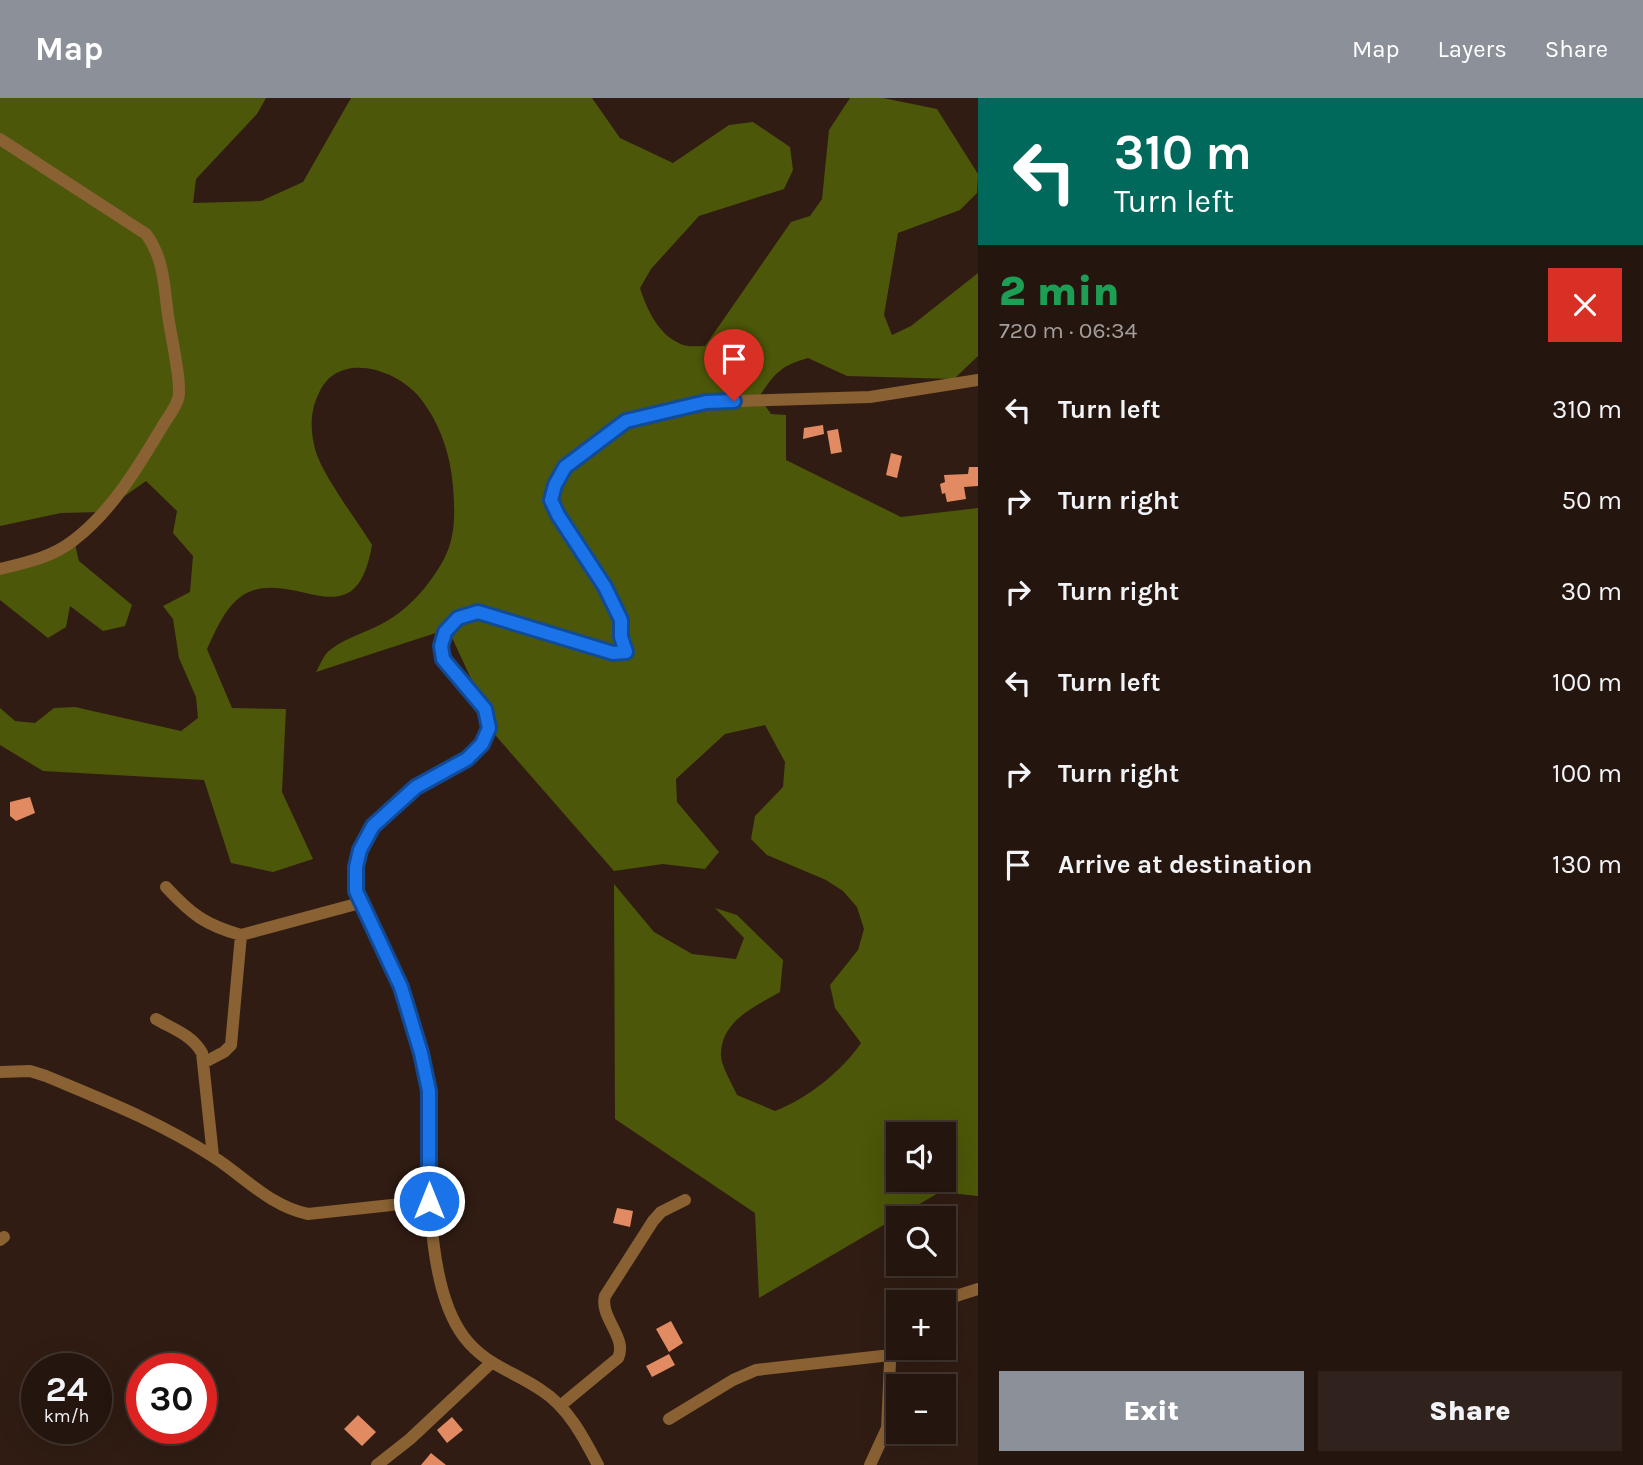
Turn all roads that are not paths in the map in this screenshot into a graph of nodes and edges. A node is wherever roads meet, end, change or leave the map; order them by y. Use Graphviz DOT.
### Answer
graph roads {
  1 [pos="0,139"];
  2 [pos="978,380"];
  3 [pos="0,569"];
  4 [pos="166,887"];
  5 [pos="360,903"];
  6 [pos="241,935"];
  7 [pos="156,1019"];
  8 [pos="203,1063"];
  9 [pos="0,1072"];
  10 [pos="213,1156"];
  11 [pos="685,1200"];
  12 [pos="429,1201"];
  13 [pos="978,1289"];
  14 [pos="956,1296"];
  15 [pos="886,1356"];
  16 [pos="891,1360"];
  17 [pos="491,1363"];
  18 [pos="560,1405"];
  19 [pos="669,1419"];
  20 [pos="377,1465"];
  21 [pos="598,1465"];
  22 [pos="870,1465"];
  1 -- 3 [label="street"];
  2 -- 5 [label="street"];
  4 -- 6 [label="street"];
  5 -- 6 [label="street"];
  5 -- 12 [label="street"];
  6 -- 8 [label="street"];
  7 -- 8 [label="street"];
  8 -- 10 [label="street"];
  9 -- 10 [label="street"];
  10 -- 12 [label="street"];
  11 -- 18 [label="street"];
  12 -- 17 [label="street"];
  13 -- 14 [label="street"];
  15 -- 19 [label="street"];
  16 -- 22 [label="street"];
  17 -- 18 [label="street"];
  17 -- 20 [label="street"];
  18 -- 21 [label="street"];
}
